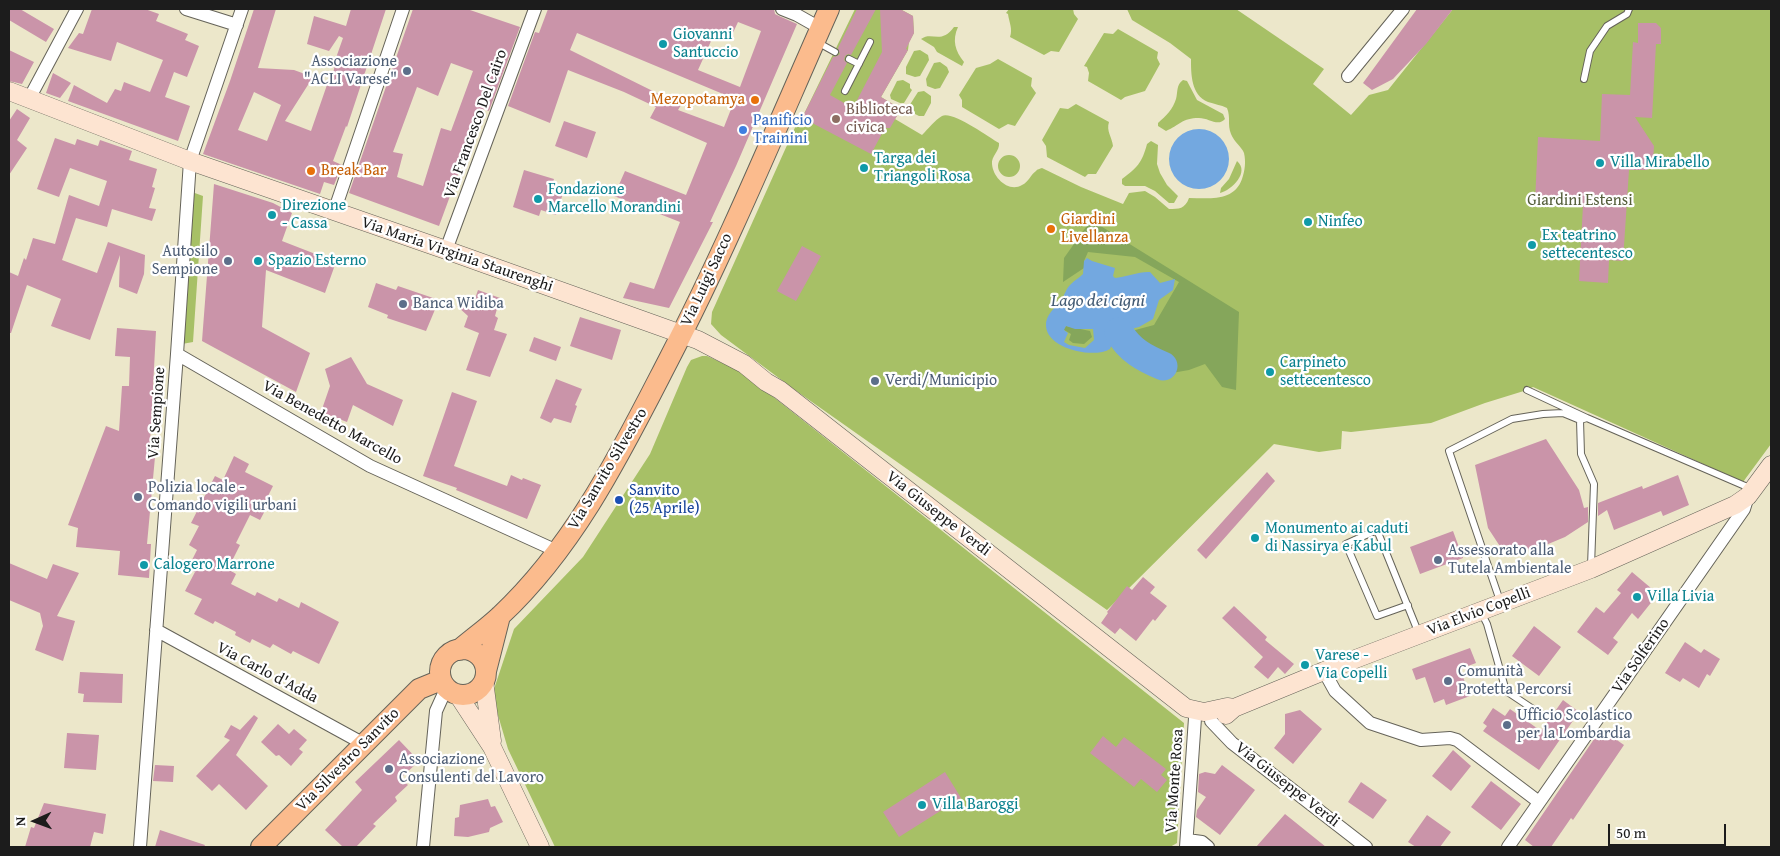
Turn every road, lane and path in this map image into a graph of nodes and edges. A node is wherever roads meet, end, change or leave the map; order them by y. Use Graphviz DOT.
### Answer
graph roads {
  1 [pos="77,9"];
  2 [pos="186,9"];
  3 [pos="242,9"];
  4 [pos="403,9"];
  5 [pos="535,9"];
  6 [pos="782,9"];
  7 [pos="829,9"];
  8 [pos="1403,9"];
  9 [pos="1629,9"];
  10 [pos="237,26"];
  11 [pos="820,26"];
  12 [pos="870,42"];
  13 [pos="835,52"];
  14 [pos="849,59"];
  15 [pos="858,64"];
  16 [pos="1348,76"];
  17 [pos="1584,79"];
  18 [pos="9,91"];
  19 [pos="845,92"];
  20 [pos="29,99"];
  21 [pos="190,161"];
  22 [pos="334,212"];
  23 [pos="446,250"];
  24 [pos="682,335"];
  25 [pos="177,354"];
  26 [pos="1528,390"];
  27 [pos="1584,419"];
  28 [pos="1771,465"];
  29 [pos="1751,493"];
  30 [pos="557,551"];
  31 [pos="1591,569"];
  32 [pos="1505,602"];
  33 [pos="1408,605"];
  34 [pos="1481,611"];
  35 [pos="500,616"];
  36 [pos="156,630"];
  37 [pos="1420,635"];
  38 [pos="459,650"];
  39 [pos="1324,671"];
  40 [pos="485,676"];
  41 [pos="448,688"];
  42 [pos="1234,708"];
  43 [pos="1536,711"];
  44 [pos="1197,715"];
  45 [pos="364,744"];
  46 [pos="492,747"];
  47 [pos="1539,802"];
  48 [pos="1186,844"];
  49 [pos="140,847"];
  50 [pos="261,847"];
  51 [pos="423,847"];
  52 [pos="540,847"];
  53 [pos="1208,847"];
  54 [pos="1366,847"];
  55 [pos="1508,847"];
  1 -- 20 [label="street"];
  2 -- 10 [label="street"];
  3 -- 10 [label="street, Via Sempione"];
  4 -- 22 [label="street"];
  5 -- 23 [label="street, Via Francesco Del Cairo"];
  6 -- 11 [label="street"];
  7 -- 11 [label="main road, Via Luigi Sacco"];
  8 -- 16 [label="street"];
  9 -- 17 [label="lane"];
  10 -- 21 [label="street, Via Sempione"];
  11 -- 13 [label="lane"];
  11 -- 24 [label="main road, Via Luigi Sacco"];
  12 -- 15 [label="lane"];
  14 -- 15 [label="lane"];
  15 -- 19 [label="lane"];
  18 -- 20 [label="main road, Via Maria Virginia Staurenghi"];
  20 -- 21 [label="main road, Via Maria Virginia Staurenghi"];
  21 -- 22 [label="main road, Via Maria Virginia Staurenghi"];
  21 -- 25 [label="street, Via Sempione"];
  22 -- 23 [label="main road, Via Maria Virginia Staurenghi"];
  23 -- 24 [label="main road, Via Maria Virginia Staurenghi"];
  24 -- 30 [label="main road, Via Sanvito Silvestro"];
  24 -- 44 [label="main road, Via Giuseppe Verdi"];
  25 -- 30 [label="street, Via Benedetto Marcello"];
  25 -- 36 [label="street, Via Sempione"];
  26 -- 27 [label="lane"];
  27 -- 29 [label="lane"];
  27 -- 31 [label="lane"];
  27 -- 32 [label="lane"];
  28 -- 29 [label="main road, Via Solferino"];
  29 -- 31 [label="main road, Via Elvio Copelli"];
  29 -- 47 [label="street, Via Solferino"];
  30 -- 35 [label="main road, Via Sanvito Silvestro"];
  31 -- 32 [label="main road, Via Elvio Copelli"];
  32 -- 34 [label="main road, Via Elvio Copelli"];
  33 -- 33 [label="lane"];
  33 -- 37 [label="lane"];
  34 -- 37 [label="main road, Via Elvio Copelli"];
  34 -- 43 [label="lane"];
  35 -- 38 [label="main road, Via Sanvito Silvestro"];
  35 -- 40 [label="main road, Via Sanvito Silvestro"];
  36 -- 45 [label="street, Via Carlo d'Adda"];
  36 -- 49 [label="street, Via Sempione"];
  37 -- 39 [label="main road, Via Elvio Copelli"];
  38 -- 40 [label="main road"];
  38 -- 41 [label="main road"];
  39 -- 42 [label="main road, Via Elvio Copelli"];
  39 -- 47 [label="street"];
  40 -- 41 [label="main road"];
  40 -- 46 [label="main road"];
  41 -- 45 [label="main road, Via Silvestro Sanvito"];
  41 -- 46 [label="main road"];
  41 -- 51 [label="street"];
  42 -- 44 [label="main road, Via Elvio Copelli"];
  42 -- 44 [label="main road, Via Elvio Copelli"];
  44 -- 48 [label="street, Via Monte Rosa"];
  44 -- 54 [label="street, Via Giuseppe Verdi"];
  45 -- 50 [label="main road, Via Silvestro Sanvito"];
  46 -- 52 [label="main road"];
  47 -- 55 [label="street, Via Solferino"];
  48 -- 53 [label="street"];
}
